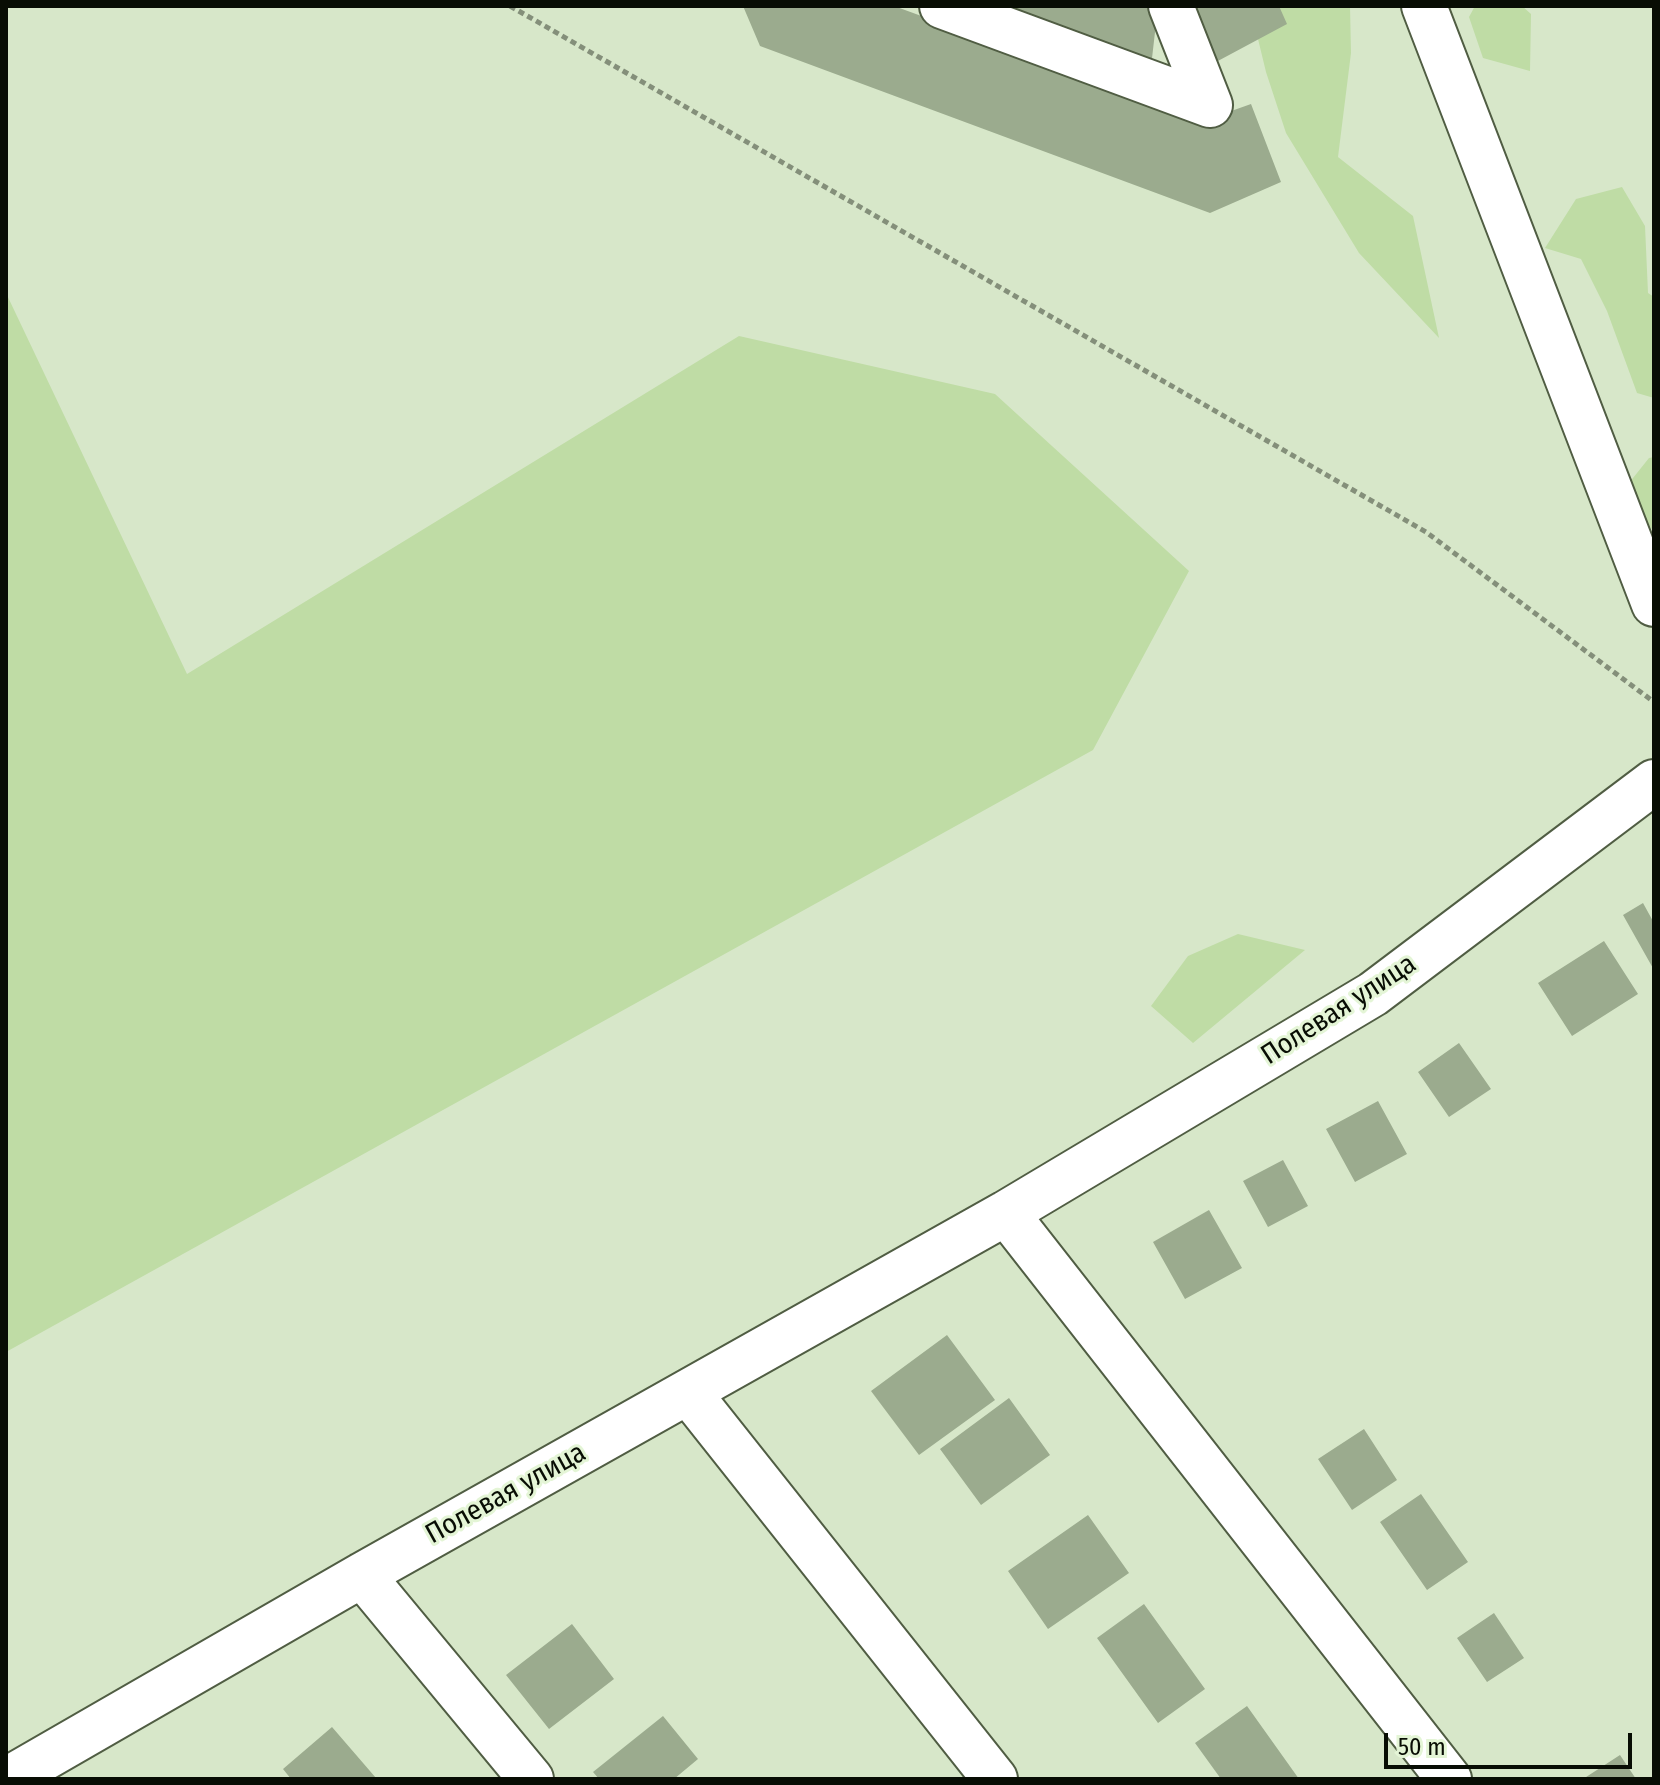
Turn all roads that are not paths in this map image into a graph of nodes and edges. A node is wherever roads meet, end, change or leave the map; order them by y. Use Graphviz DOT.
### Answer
graph roads {
  1 [pos="942,6"];
  2 [pos="1171,6"];
  3 [pos="1424,6"];
  4 [pos="1654,604"];
  5 [pos="1654,782"];
  6 [pos="1006,1213"];
  7 [pos="688,1392"];
  8 [pos="362,1575"];
  9 [pos="8,1779"];
  10 [pos="531,1779"];
  11 [pos="995,1779"];
  12 [pos="1449,1779"];
  1 -- 2 [label="street"];
  3 -- 4 [label="street"];
  5 -- 6 [label="street, Полевая улица"];
  6 -- 7 [label="street, Полевая улица"];
  6 -- 12 [label="street"];
  7 -- 8 [label="street, Полевая улица"];
  7 -- 11 [label="street"];
  8 -- 9 [label="street, Полевая улица"];
  8 -- 10 [label="street"];
}
